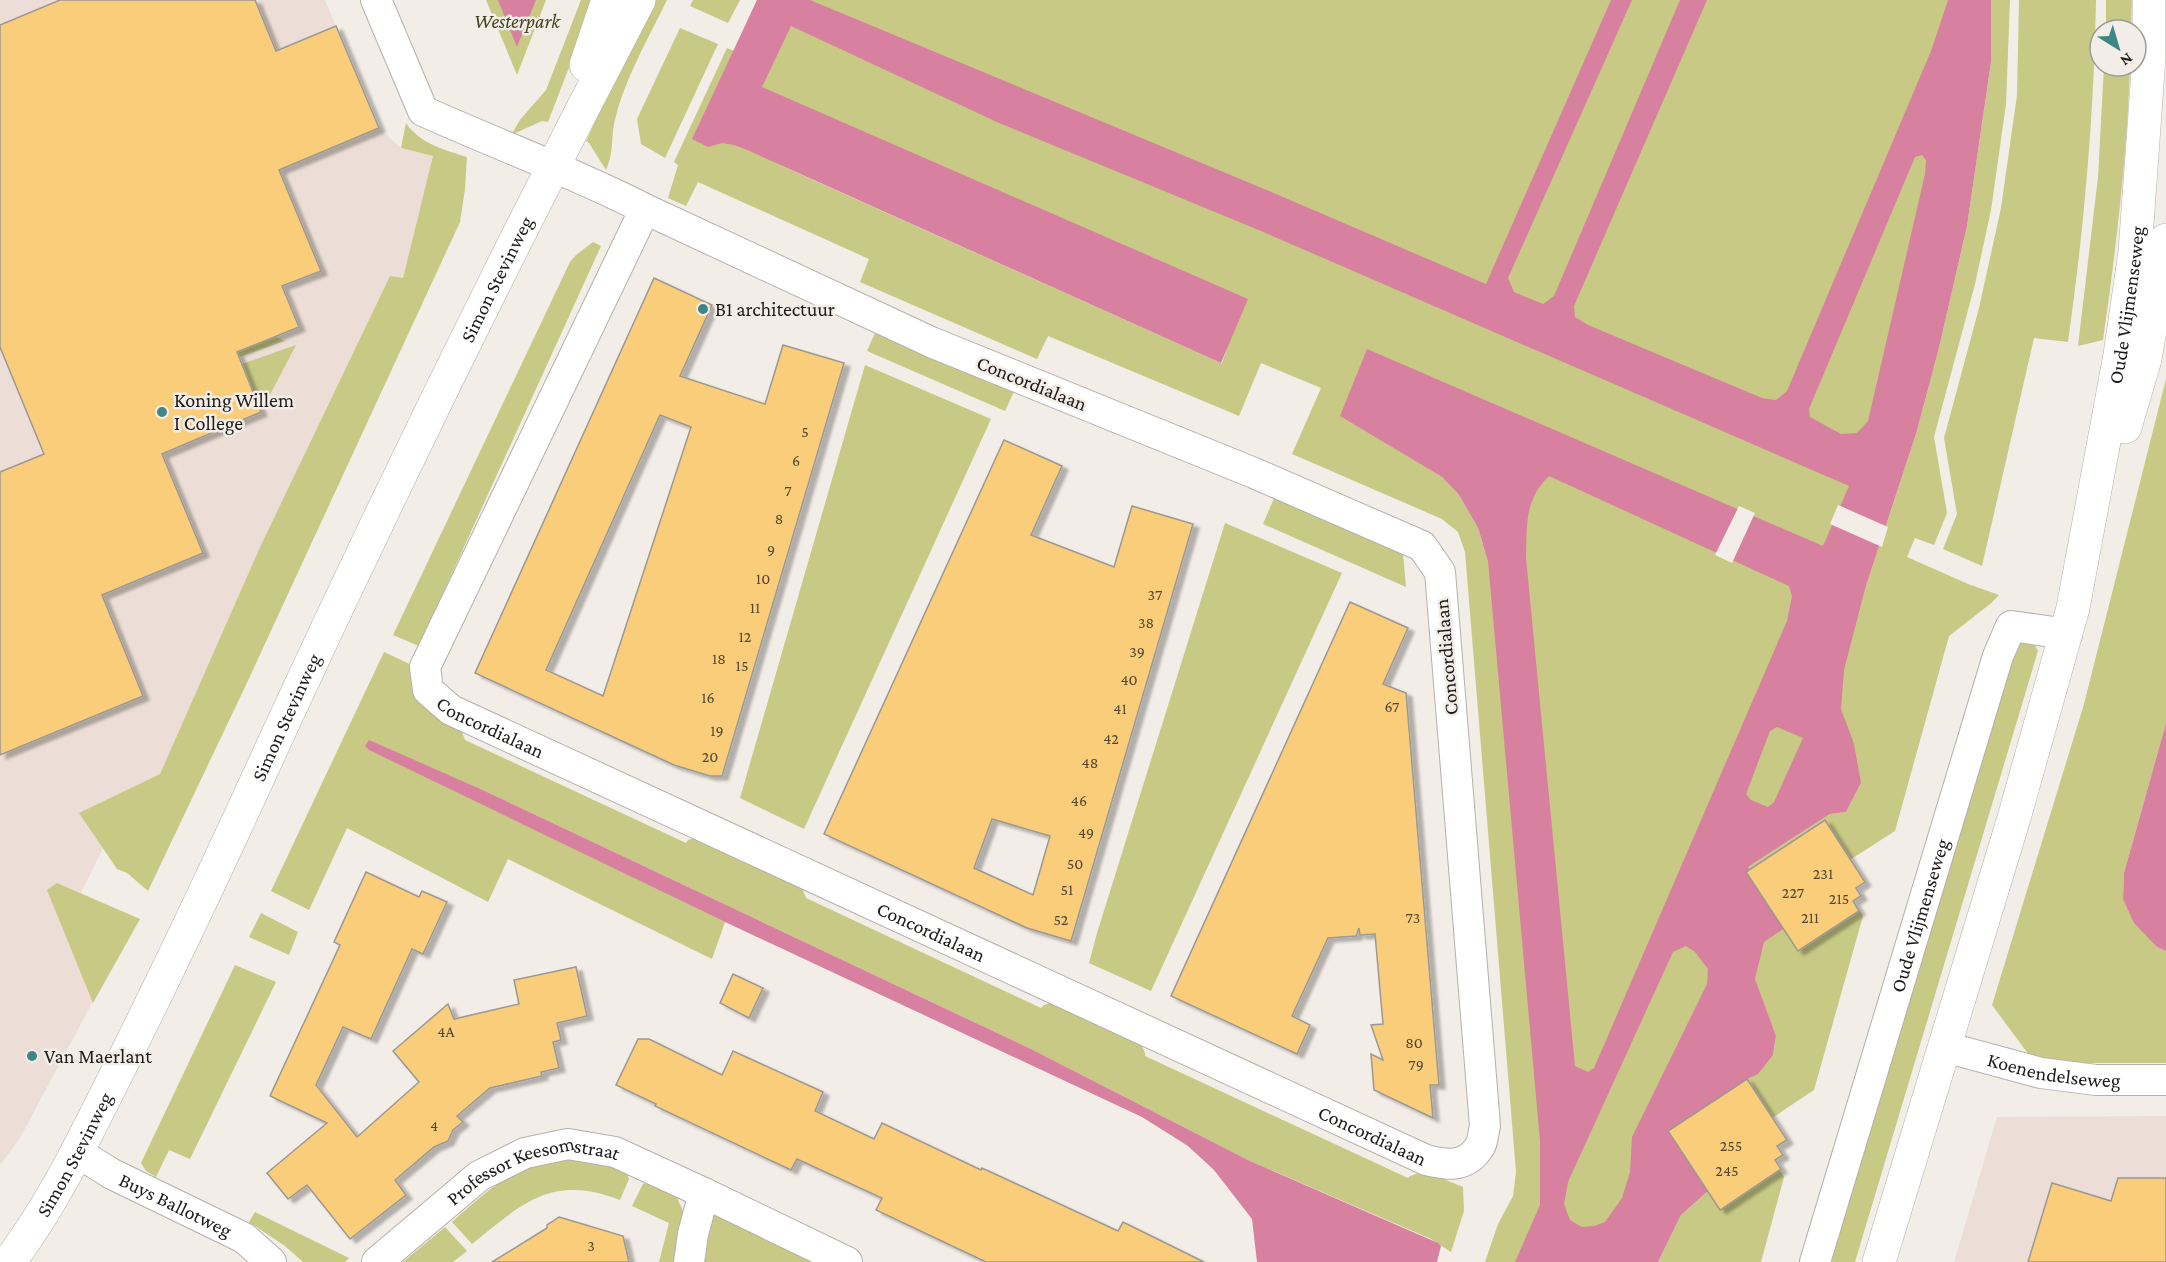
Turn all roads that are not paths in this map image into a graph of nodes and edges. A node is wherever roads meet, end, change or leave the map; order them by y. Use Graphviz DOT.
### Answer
graph roads {
  1 [pos="376,0"];
  2 [pos="608,0"];
  3 [pos="639,0"];
  4 [pos="2149,0"];
  5 [pos="552,166"];
  6 [pos="645,209"];
  7 [pos="2166,240"];
  8 [pos="2070,621"];
  9 [pos="1945,1047"];
  10 [pos="2166,1080"];
  11 [pos="77,1152"];
  12 [pos="704,1192"];
  13 [pos="9,1262"];
  14 [pos="271,1262"];
  15 [pos="377,1262"];
  16 [pos="689,1262"];
  17 [pos="847,1262"];
  18 [pos="1815,1262"];
  19 [pos="1879,1262"];
  1 -- 5 [label="street"];
  2 -- 5 [label="street, Simon Stevinweg"];
  3 -- 5 [label="street, Simon Stevinweg"];
  4 -- 8 [label="street, Oude Vlijmenseweg"];
  5 -- 6 [label="street, Concordialaan"];
  5 -- 11 [label="street, Simon Stevinweg"];
  6 -- 6 [label="street, Concordialaan"];
  7 -- 8 [label="street, Oude Vlijmenseweg"];
  8 -- 9 [label="street, Oude Vlijmenseweg"];
  8 -- 18 [label="street, Oude Vlijmenseweg"];
  9 -- 10 [label="street, Koenendelseweg"];
  9 -- 19 [label="street, Oude Vlijmenseweg"];
  11 -- 13 [label="street, Simon Stevinweg"];
  11 -- 14 [label="street, Buys Ballotweg"];
  12 -- 15 [label="street, Professor Keesomstraat"];
  12 -- 16 [label="street"];
  12 -- 17 [label="street, Professor Keesomstraat"];
}
